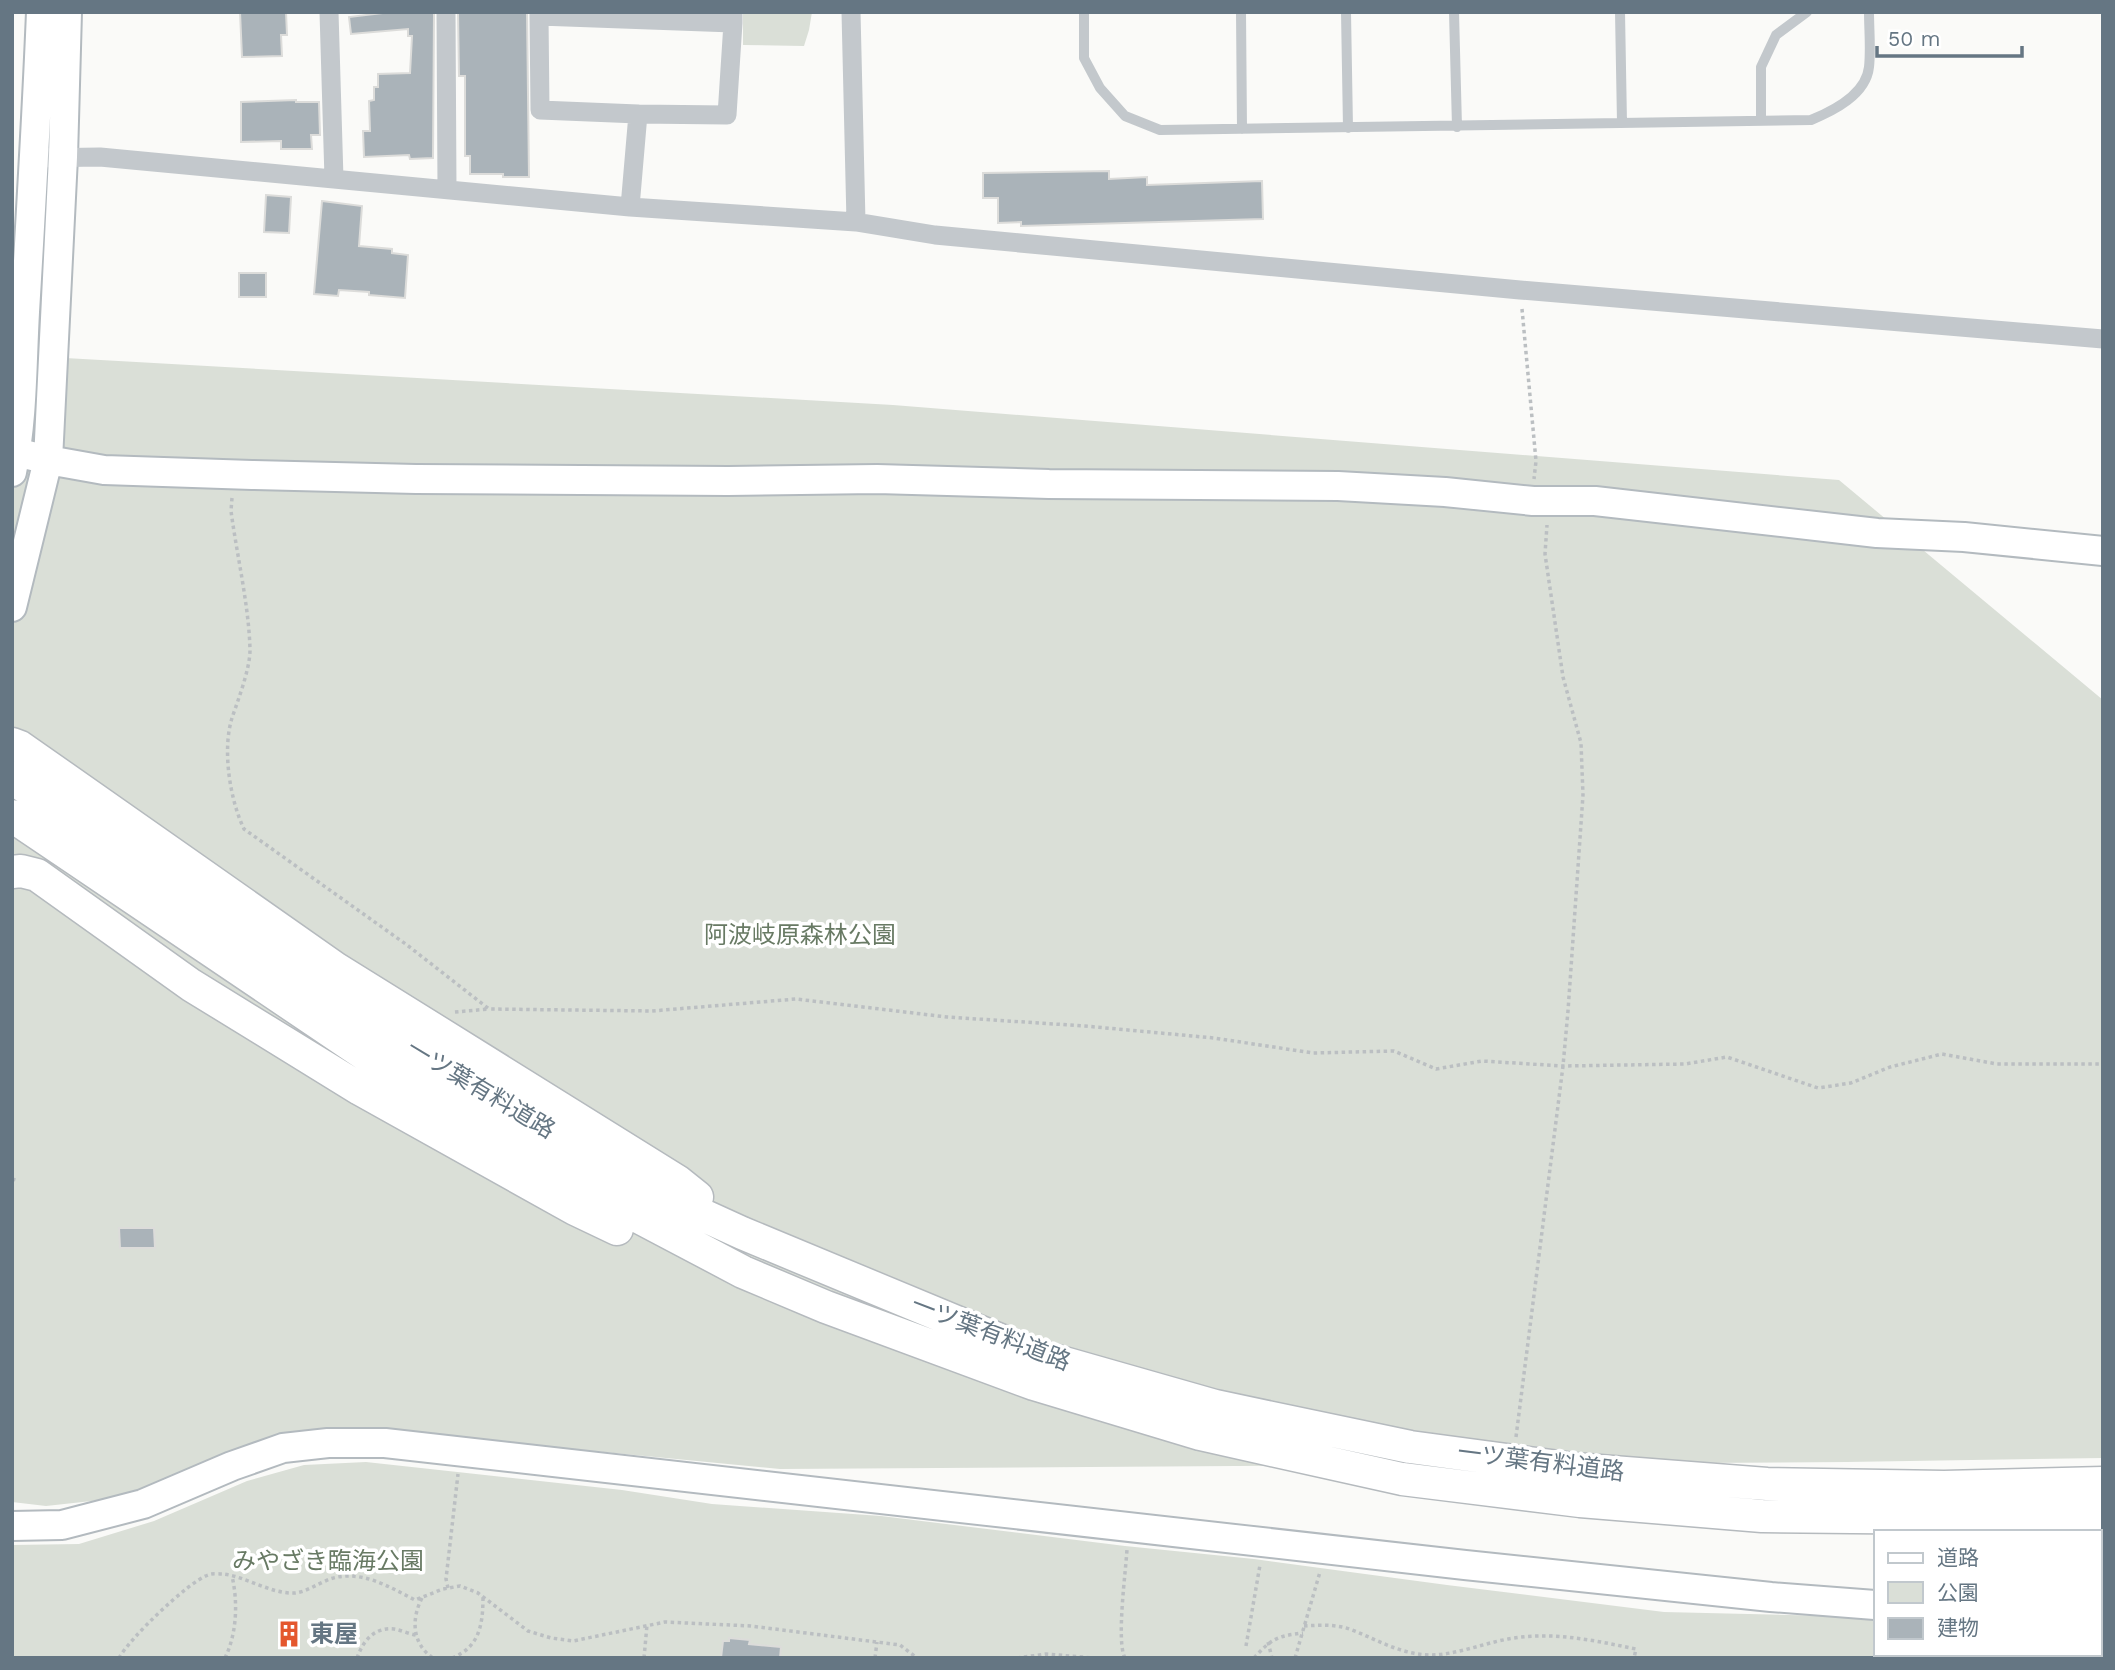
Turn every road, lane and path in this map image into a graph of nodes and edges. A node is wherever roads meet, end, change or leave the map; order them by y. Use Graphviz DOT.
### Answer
graph roads {
  1 [pos="41,12"];
  2 [pos="67,12"];
  3 [pos="329,12"];
  4 [pos="446,12"];
  5 [pos="851,12"];
  6 [pos="1084,12"];
  7 [pos="1241,12"];
  8 [pos="1346,12"];
  9 [pos="1454,12"];
  10 [pos="1620,12"];
  11 [pos="1807,12"];
  12 [pos="1869,12"];
  13 [pos="539,14"];
  14 [pos="733,18"];
  15 [pos="638,114"];
  16 [pos="1760,120"];
  17 [pos="1622,123"];
  18 [pos="1457,127"];
  19 [pos="1348,128"];
  20 [pos="1242,129"];
  21 [pos="35,158"];
  22 [pos="63,158"];
  23 [pos="334,179"];
  24 [pos="447,188"];
  25 [pos="630,207"];
  26 [pos="856,222"];
  27 [pos="1520,290"];
  28 [pos="2103,339"];
  29 [pos="48,460"];
  30 [pos="14,462"];
  31 [pos="233,475"];
  32 [pos="1532,501"];
  33 [pos="2103,551"];
  34 [pos="2103,560"];
  35 [pos="12,607"];
  36 [pos="12,744"];
  37 [pos="12,778"];
  38 [pos="12,816"];
  39 [pos="12,834"];
  40 [pos="25,874"];
  41 [pos="489,1009"];
  42 [pos="455,1012"];
  43 [pos="2103,1065"];
  44 [pos="1563,1066"];
  45 [pos="742,1233"];
  46 [pos="743,1272"];
  47 [pos="1516,1443"];
  48 [pos="459,1467"];
  49 [pos="2103,1483"];
  50 [pos="2103,1514"];
  51 [pos="12,1526"];
  52 [pos="1129,1526"];
  53 [pos="1262,1556"];
  54 [pos="232,1576"];
  55 [pos="448,1588"];
  56 [pos="483,1596"];
  57 [pos="422,1598"];
  58 [pos="1874,1605"];
  59 [pos="647,1625"];
  60 [pos="1303,1633"];
  61 [pos="416,1635"];
  62 [pos="877,1642"];
  63 [pos="1268,1642"];
  64 [pos="1246,1646"];
  65 [pos="431,1657"];
  66 [pos="118,1658"];
  67 [pos="225,1658"];
  68 [pos="357,1658"];
  69 [pos="452,1658"];
  70 [pos="644,1658"];
  71 [pos="875,1658"];
  72 [pos="917,1658"];
  73 [pos="1017,1658"];
  74 [pos="1094,1658"];
  75 [pos="1125,1658"];
  76 [pos="1254,1658"];
  77 [pos="1272,1658"];
  78 [pos="1296,1658"];
  79 [pos="1634,1658"];
  1 -- 21 [label="street"];
  2 -- 22 [label="street"];
  3 -- 23 [label="street"];
  4 -- 24 [label="street"];
  5 -- 26 [label="street"];
  6 -- 20 [label="lane"];
  7 -- 20 [label="lane"];
  8 -- 19 [label="lane"];
  9 -- 18 [label="lane"];
  10 -- 17 [label="lane"];
  11 -- 16 [label="lane"];
  12 -- 16 [label="lane"];
  13 -- 14 [label="street"];
  13 -- 15 [label="street"];
  14 -- 15 [label="street"];
  15 -- 25 [label="street"];
  16 -- 17 [label="lane"];
  17 -- 18 [label="lane"];
  18 -- 19 [label="lane"];
  19 -- 20 [label="lane"];
  21 -- 22 [label="street"];
  21 -- 30 [label="street"];
  22 -- 23 [label="street"];
  22 -- 29 [label="street"];
  23 -- 24 [label="street"];
  24 -- 25 [label="street"];
  25 -- 26 [label="street"];
  26 -- 27 [label="street"];
  27 -- 28 [label="street"];
  27 -- 32 [label="path"];
  29 -- 30 [label="street"];
  29 -- 31 [label="street"];
  29 -- 35 [label="street"];
  31 -- 32 [label="street"];
  31 -- 41 [label="path"];
  32 -- 33 [label="street"];
  32 -- 34 [label="street"];
  32 -- 44 [label="path"];
  36 -- 45 [label="main road"];
  37 -- 45 [label="main road, 一ツ葉有料道路"];
  38 -- 46 [label="main road, 一ツ葉有料道路"];
  39 -- 40 [label="main road"];
  40 -- 46 [label="main road"];
  41 -- 42 [label="path"];
  41 -- 44 [label="path"];
  43 -- 44 [label="path"];
  44 -- 47 [label="path"];
  45 -- 49 [label="main road, 一ツ葉有料道路"];
  46 -- 50 [label="main road, 一ツ葉有料道路"];
  48 -- 55 [label="path"];
  51 -- 52 [label="street"];
  52 -- 58 [label="street"];
  52 -- 75 [label="path"];
  53 -- 64 [label="path"];
  54 -- 57 [label="path"];
  54 -- 66 [label="path"];
  54 -- 67 [label="path"];
  55 -- 56 [label="path"];
  55 -- 57 [label="path"];
  56 -- 59 [label="path"];
  56 -- 69 [label="path"];
  57 -- 61 [label="path"];
  59 -- 62 [label="path"];
  59 -- 70 [label="path"];
  60 -- 63 [label="path"];
  60 -- 78 [label="path"];
  60 -- 79 [label="path"];
  61 -- 65 [label="path"];
  61 -- 68 [label="path"];
  62 -- 71 [label="path"];
  62 -- 72 [label="path"];
  63 -- 76 [label="path"];
  63 -- 77 [label="path"];
  73 -- 74 [label="path"];
}
